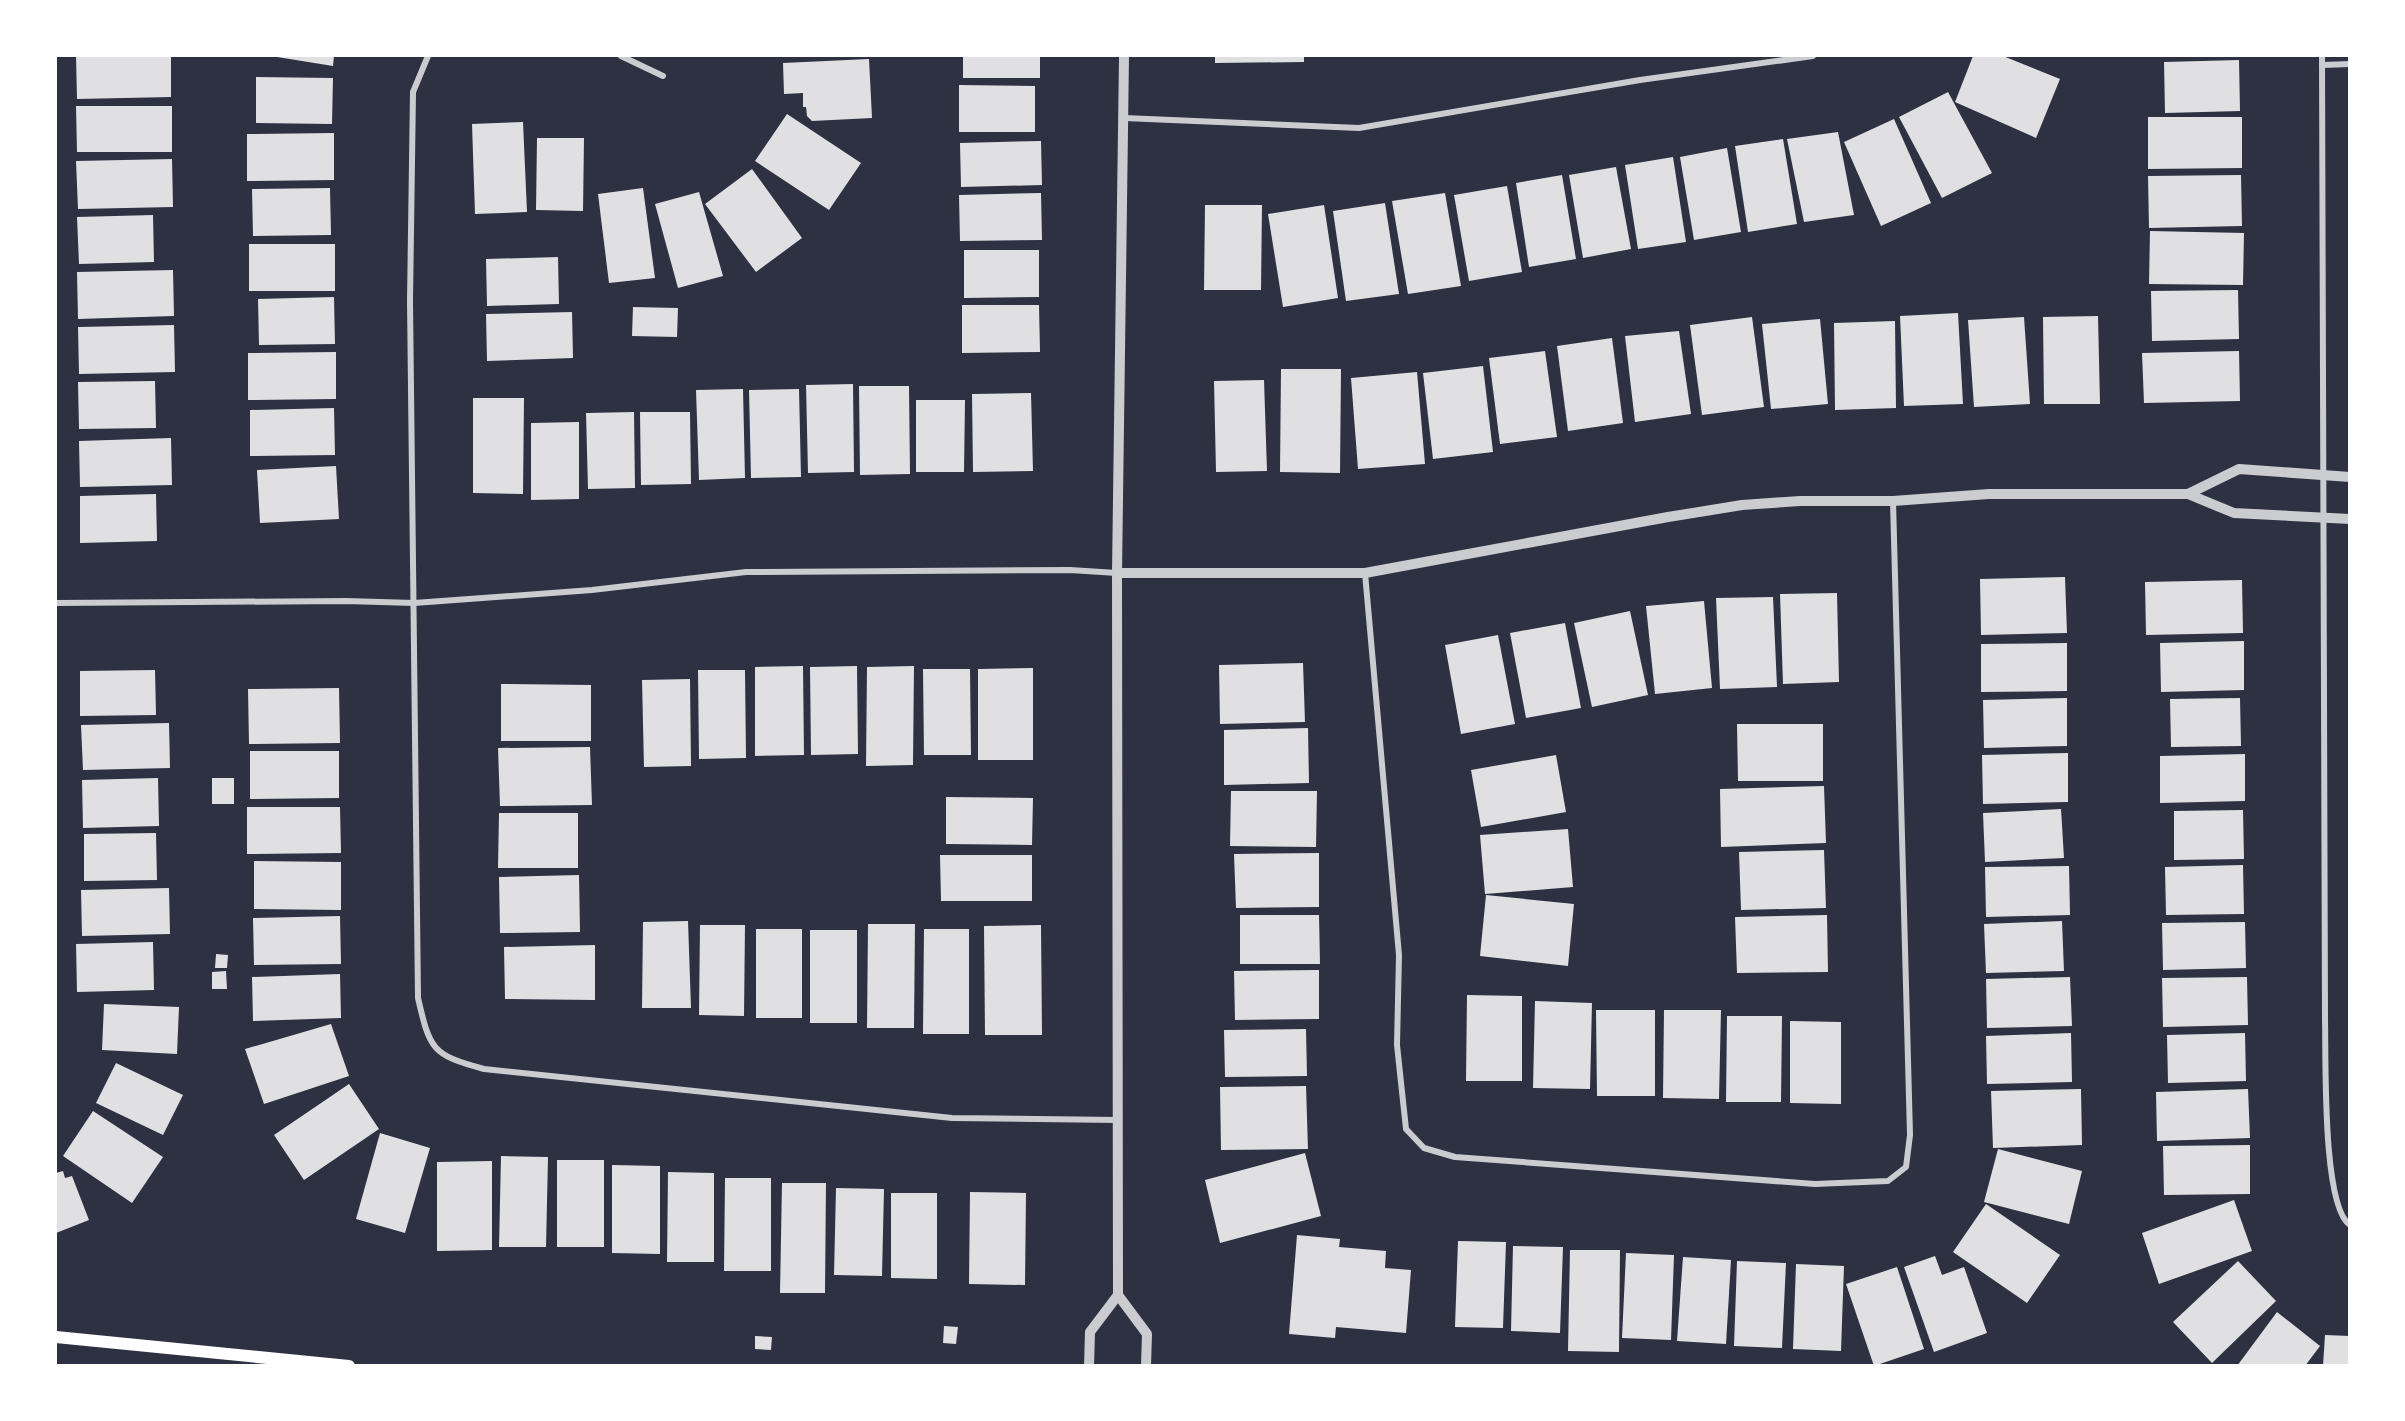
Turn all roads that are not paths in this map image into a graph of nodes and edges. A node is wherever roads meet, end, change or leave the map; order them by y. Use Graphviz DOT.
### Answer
graph roads {
  1 [pos="428,56"];
  2 [pos="621,56"];
  3 [pos="1124,56"];
  4 [pos="1813,56"];
  5 [pos="2322,56"];
  6 [pos="2349,64"];
  7 [pos="2322,65"];
  8 [pos="663,76"];
  9 [pos="1124,118"];
  10 [pos="2323,475"];
  11 [pos="2349,477"];
  12 [pos="2188,494"];
  13 [pos="1893,501"];
  14 [pos="2322,518"];
  15 [pos="2349,519"];
  16 [pos="1117,573"];
  17 [pos="1365,573"];
  18 [pos="56,603"];
  19 [pos="414,603"];
  20 [pos="1118,1120"];
  21 [pos="2349,1225"];
  22 [pos="1118,1295"];
  23 [pos="56,1337"];
  24 [pos="349,1365"];
  25 [pos="1089,1365"];
  26 [pos="1146,1365"];
  1 -- 19 [label="street"];
  2 -- 8 [label="street"];
  3 -- 9 [label="street"];
  4 -- 9 [label="street"];
  5 -- 7 [label="street"];
  6 -- 7 [label="street"];
  7 -- 10 [label="street"];
  9 -- 16 [label="street"];
  10 -- 11 [label="street"];
  10 -- 12 [label="street"];
  10 -- 14 [label="street"];
  12 -- 13 [label="street"];
  12 -- 14 [label="street"];
  13 -- 17 [label="street"];
  13 -- 17 [label="street"];
  14 -- 15 [label="street"];
  14 -- 21 [label="street"];
  16 -- 17 [label="street"];
  16 -- 19 [label="street"];
  16 -- 20 [label="street"];
  18 -- 19 [label="street"];
  19 -- 20 [label="street"];
  20 -- 22 [label="street"];
  22 -- 25 [label="street"];
  22 -- 26 [label="street"];
  23 -- 24 [label="main road"];
}
